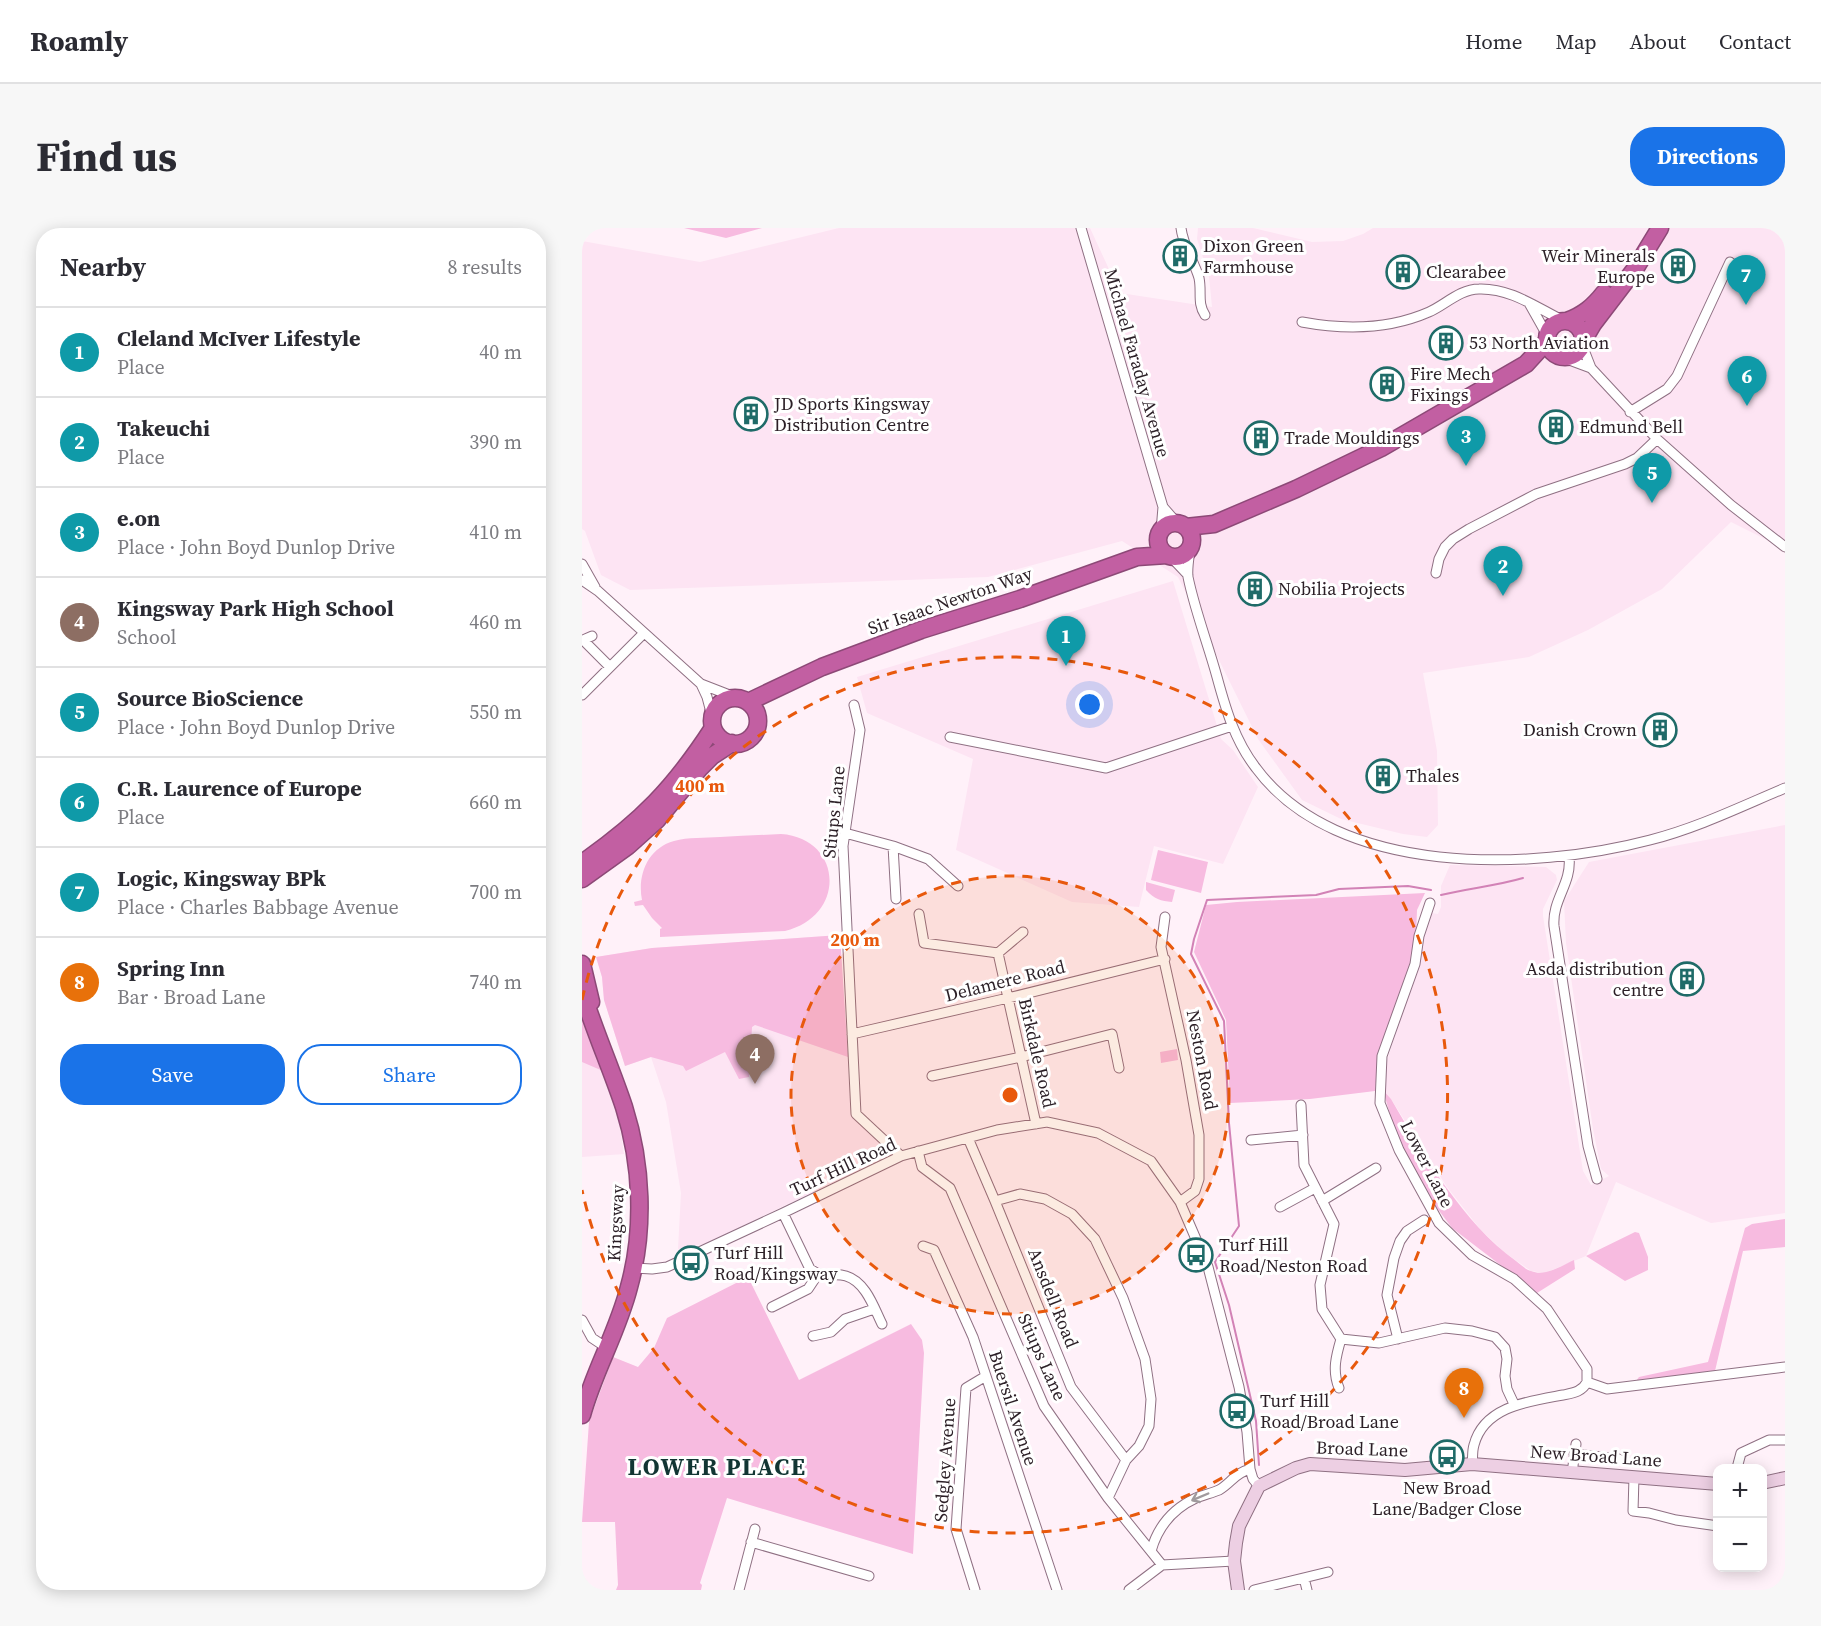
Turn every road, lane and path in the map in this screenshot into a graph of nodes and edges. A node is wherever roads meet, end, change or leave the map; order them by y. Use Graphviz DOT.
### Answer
graph roads {
  1 [pos="1081,228"];
  2 [pos="1180,228"];
  3 [pos="1648,228"];
  4 [pos="1660,228"];
  5 [pos="1730,262"];
  6 [pos="1529,303"];
  7 [pos="1205,315"];
  8 [pos="1566,321"];
  9 [pos="1302,322"];
  10 [pos="1547,338"];
  11 [pos="1582,343"];
  12 [pos="1561,357"];
  13 [pos="1526,364"];
  14 [pos="1591,368"];
  15 [pos="1630,412"];
  16 [pos="1658,439"];
  17 [pos="1163,507"];
  18 [pos="1160,534"];
  19 [pos="1186,535"];
  20 [pos="1785,547"];
  21 [pos="1169,556"];
  22 [pos="1137,557"];
  23 [pos="582,564"];
  24 [pos="1436,573"];
  25 [pos="1188,575"];
  26 [pos="582,580"];
  27 [pos="598,591"];
  28 [pos="645,633"];
  29 [pos="592,636"];
  30 [pos="610,667"];
  31 [pos="701,684"];
  32 [pos="582,695"];
  33 [pos="747,704"];
  34 [pos="854,705"];
  35 [pos="713,722"];
  36 [pos="1232,726"];
  37 [pos="950,737"];
  38 [pos="732,743"];
  39 [pos="1785,788"];
  40 [pos="845,833"];
  41 [pos="628,846"];
  42 [pos="893,846"];
  43 [pos="1569,857"];
  44 [pos="582,863"];
  45 [pos="582,879"];
  46 [pos="958,886"];
  47 [pos="582,892"];
  48 [pos="896,899"];
  49 [pos="1431,907"];
  50 [pos="919,914"];
  51 [pos="1165,917"];
  52 [pos="1023,932"];
  53 [pos="998,953"];
  54 [pos="1164,959"];
  55 [pos="582,964"];
  56 [pos="582,991"];
  57 [pos="1008,998"];
  58 [pos="595,1029"];
  59 [pos="852,1034"];
  60 [pos="1021,1057"];
  61 [pos="1119,1068"];
  62 [pos="932,1076"];
  63 [pos="1301,1105"];
  64 [pos="1036,1124"];
  65 [pos="1303,1136"];
  66 [pos="968,1138"];
  67 [pos="1251,1140"];
  68 [pos="918,1151"];
  69 [pos="901,1155"];
  70 [pos="1376,1168"];
  71 [pos="1597,1179"];
  72 [pos="1315,1188"];
  73 [pos="995,1200"];
  74 [pos="1323,1201"];
  75 [pos="1180,1202"];
  76 [pos="1280,1207"];
  77 [pos="783,1213"];
  78 [pos="1424,1220"];
  79 [pos="923,1246"];
  80 [pos="634,1268"];
  81 [pos="818,1274"];
  82 [pos="772,1307"];
  83 [pos="874,1309"];
  84 [pos="582,1320"];
  85 [pos="882,1324"];
  86 [pos="813,1336"];
  87 [pos="1341,1339"];
  88 [pos="1398,1339"];
  89 [pos="607,1348"];
  90 [pos="1785,1367"];
  91 [pos="986,1376"];
  92 [pos="1587,1382"];
  93 [pos="1339,1388"];
  94 [pos="1514,1404"];
  95 [pos="582,1413"];
  96 [pos="1785,1440"];
  97 [pos="1576,1444"];
  98 [pos="1574,1454"];
  99 [pos="1619,1459"];
  100 [pos="1126,1460"];
  101 [pos="1472,1464"];
  102 [pos="1738,1464"];
  103 [pos="1250,1469"];
  104 [pos="1572,1473"];
  105 [pos="1634,1477"];
  106 [pos="1785,1478"];
  107 [pos="1767,1482"];
  108 [pos="1713,1484"];
  109 [pos="1259,1486"];
  110 [pos="1108,1498"];
  111 [pos="1713,1525"];
  112 [pos="755,1529"];
  113 [pos="751,1542"];
  114 [pos="1151,1551"];
  115 [pos="1234,1561"];
  116 [pos="1162,1565"];
  117 [pos="1328,1572"];
  118 [pos="869,1576"];
  119 [pos="1304,1578"];
  120 [pos="739,1590"];
  121 [pos="975,1590"];
  122 [pos="1057,1590"];
  123 [pos="1129,1590"];
  124 [pos="1238,1590"];
  125 [pos="1254,1590"];
  126 [pos="1307,1590"];
  1 -- 17 [label="street, Michael Faraday Avenue"];
  2 -- 7 [label="street"];
  3 -- 8 [label="highway"];
  4 -- 11 [label="highway"];
  5 -- 15 [label="street"];
  6 -- 8 [label="street"];
  6 -- 9 [label="street"];
  6 -- 10 [label="street"];
  8 -- 10 [label="highway"];
  8 -- 11 [label="highway"];
  10 -- 12 [label="highway"];
  10 -- 13 [label="highway"];
  11 -- 12 [label="highway"];
  11 -- 14 [label="street"];
  12 -- 13 [label="highway"];
  12 -- 14 [label="street"];
  13 -- 19 [label="highway"];
  14 -- 15 [label="street"];
  15 -- 16 [label="street"];
  16 -- 20 [label="street"];
  16 -- 24 [label="street"];
  17 -- 18 [label="street"];
  17 -- 19 [label="street"];
  18 -- 19 [label="highway"];
  18 -- 21 [label="highway"];
  18 -- 22 [label="highway, Sir Isaac Newton Way"];
  19 -- 21 [label="highway"];
  19 -- 25 [label="street"];
  21 -- 22 [label="highway, Sir Isaac Newton Way"];
  21 -- 25 [label="street"];
  22 -- 33 [label="highway, Sir Isaac Newton Way"];
  23 -- 27 [label="street"];
  25 -- 36 [label="street"];
  26 -- 27 [label="street"];
  27 -- 28 [label="street"];
  28 -- 30 [label="street"];
  28 -- 31 [label="street"];
  29 -- 30 [label="street"];
  30 -- 32 [label="street"];
  31 -- 33 [label="street"];
  31 -- 35 [label="street"];
  33 -- 35 [label="highway"];
  33 -- 38 [label="highway"];
  34 -- 40 [label="street, Stiups Lane"];
  35 -- 38 [label="highway"];
  35 -- 44 [label="highway"];
  36 -- 37 [label="street"];
  36 -- 43 [label="street"];
  38 -- 41 [label="highway"];
  39 -- 43 [label="street"];
  40 -- 42 [label="street"];
  40 -- 59 [label="street, Stiups Lane"];
  41 -- 45 [label="highway"];
  41 -- 47 [label="highway"];
  42 -- 46 [label="street"];
  42 -- 48 [label="street"];
  43 -- 71 [label="street"];
  49 -- 92 [label="street, Lower Lane"];
  50 -- 53 [label="street"];
  51 -- 54 [label="street, Neston Road"];
  52 -- 53 [label="street"];
  53 -- 57 [label="street, Birkdale Road"];
  54 -- 57 [label="street, Delamere Road"];
  54 -- 75 [label="street, Neston Road"];
  55 -- 58 [label="highway, Kingsway"];
  56 -- 58 [label="highway, Kingsway"];
  57 -- 59 [label="street, Delamere Road"];
  57 -- 60 [label="street, Birkdale Road"];
  58 -- 80 [label="highway, Kingsway"];
  59 -- 69 [label="street, Stiups Lane"];
  60 -- 61 [label="street"];
  60 -- 62 [label="street"];
  60 -- 64 [label="street, Birkdale Road"];
  63 -- 65 [label="street"];
  64 -- 66 [label="street, Turf Hill Road"];
  64 -- 75 [label="street, Turf Hill Road"];
  65 -- 67 [label="street"];
  65 -- 72 [label="street"];
  66 -- 68 [label="street, Turf Hill Road"];
  66 -- 73 [label="street, Ansdell Road"];
  68 -- 69 [label="street, Turf Hill Road"];
  68 -- 110 [label="street, Stiups Lane"];
  69 -- 77 [label="street, Turf Hill Road"];
  70 -- 74 [label="street"];
  72 -- 74 [label="street"];
  72 -- 76 [label="street"];
  73 -- 100 [label="street, Ansdell Road"];
  73 -- 100 [label="street"];
  74 -- 87 [label="street"];
  75 -- 103 [label="street, Turf Hill Road"];
  77 -- 80 [label="street, Turf Hill Road"];
  77 -- 81 [label="street"];
  78 -- 88 [label="street"];
  79 -- 91 [label="street, Buersil Avenue"];
  80 -- 89 [label="highway, Kingsway"];
  81 -- 82 [label="street"];
  81 -- 83 [label="street"];
  83 -- 85 [label="street"];
  83 -- 86 [label="street"];
  84 -- 89 [label="street"];
  87 -- 88 [label="street"];
  87 -- 93 [label="street"];
  88 -- 94 [label="street"];
  89 -- 95 [label="highway, Kingsway"];
  90 -- 92 [label="street"];
  91 -- 121 [label="street, Sedgley Avenue"];
  91 -- 122 [label="street, Buersil Avenue"];
  92 -- 94 [label="street"];
  94 -- 101 [label="street"];
  96 -- 102 [label="street"];
  97 -- 98 [label="street"];
  98 -- 99 [label="street"];
  98 -- 104 [label="street"];
  100 -- 110 [label="street"];
  101 -- 104 [label="main road, New Broad Lane"];
  101 -- 109 [label="main road, Broad Lane"];
  103 -- 109 [label="street, Turf Hill Road"];
  103 -- 114 [label="street, one-way"];
  104 -- 105 [label="main road, New Broad Lane"];
  105 -- 108 [label="main road, New Broad Lane"];
  105 -- 111 [label="street"];
  106 -- 107 [label="main road"];
  109 -- 115 [label="main road"];
  110 -- 114 [label="street, Stiups Lane"];
  112 -- 113 [label="street"];
  113 -- 118 [label="street"];
  113 -- 120 [label="street"];
  114 -- 116 [label="street, Stiups Lane"];
  115 -- 116 [label="street"];
  115 -- 124 [label="main road"];
  116 -- 123 [label="street"];
  117 -- 119 [label="street"];
  119 -- 125 [label="street"];
  119 -- 126 [label="street"];
}
